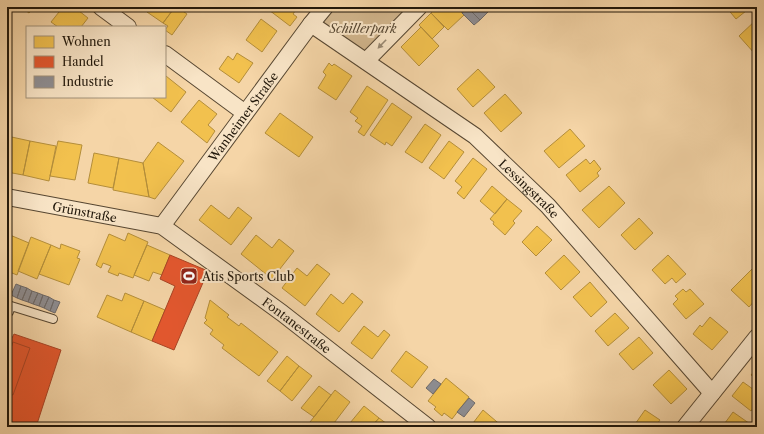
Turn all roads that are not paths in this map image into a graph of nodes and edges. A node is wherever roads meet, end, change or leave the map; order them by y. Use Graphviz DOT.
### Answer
graph roads {
  1 [pos="101,7"];
  2 [pos="325,7"];
  3 [pos="419,7"];
  4 [pos="311,24"];
  5 [pos="127,26"];
  6 [pos="166,55"];
  7 [pos="366,62"];
  8 [pos="244,113"];
  9 [pos="7,197"];
  10 [pos="162,226"];
  11 [pos="7,312"];
  12 [pos="53,319"];
  13 [pos="757,337"];
  14 [pos="712,394"];
  15 [pos="428,427"];
  16 [pos="685,427"];
  1 -- 5 [label="street"];
  2 -- 4 [label="street, Wanheimer Straße"];
  3 -- 7 [label="street, one-way"];
  4 -- 7 [label="street, Lessingstraße"];
  4 -- 8 [label="street, Wanheimer Straße"];
  6 -- 8 [label="street"];
  7 -- 14 [label="street, Lessingstraße"];
  8 -- 10 [label="street, Wanheimer Straße"];
  9 -- 10 [label="street, Grünstraße"];
  10 -- 15 [label="street, Fontanestraße"];
  11 -- 12 [label="lane"];
  13 -- 14 [label="street"];
  14 -- 16 [label="street"];
}
